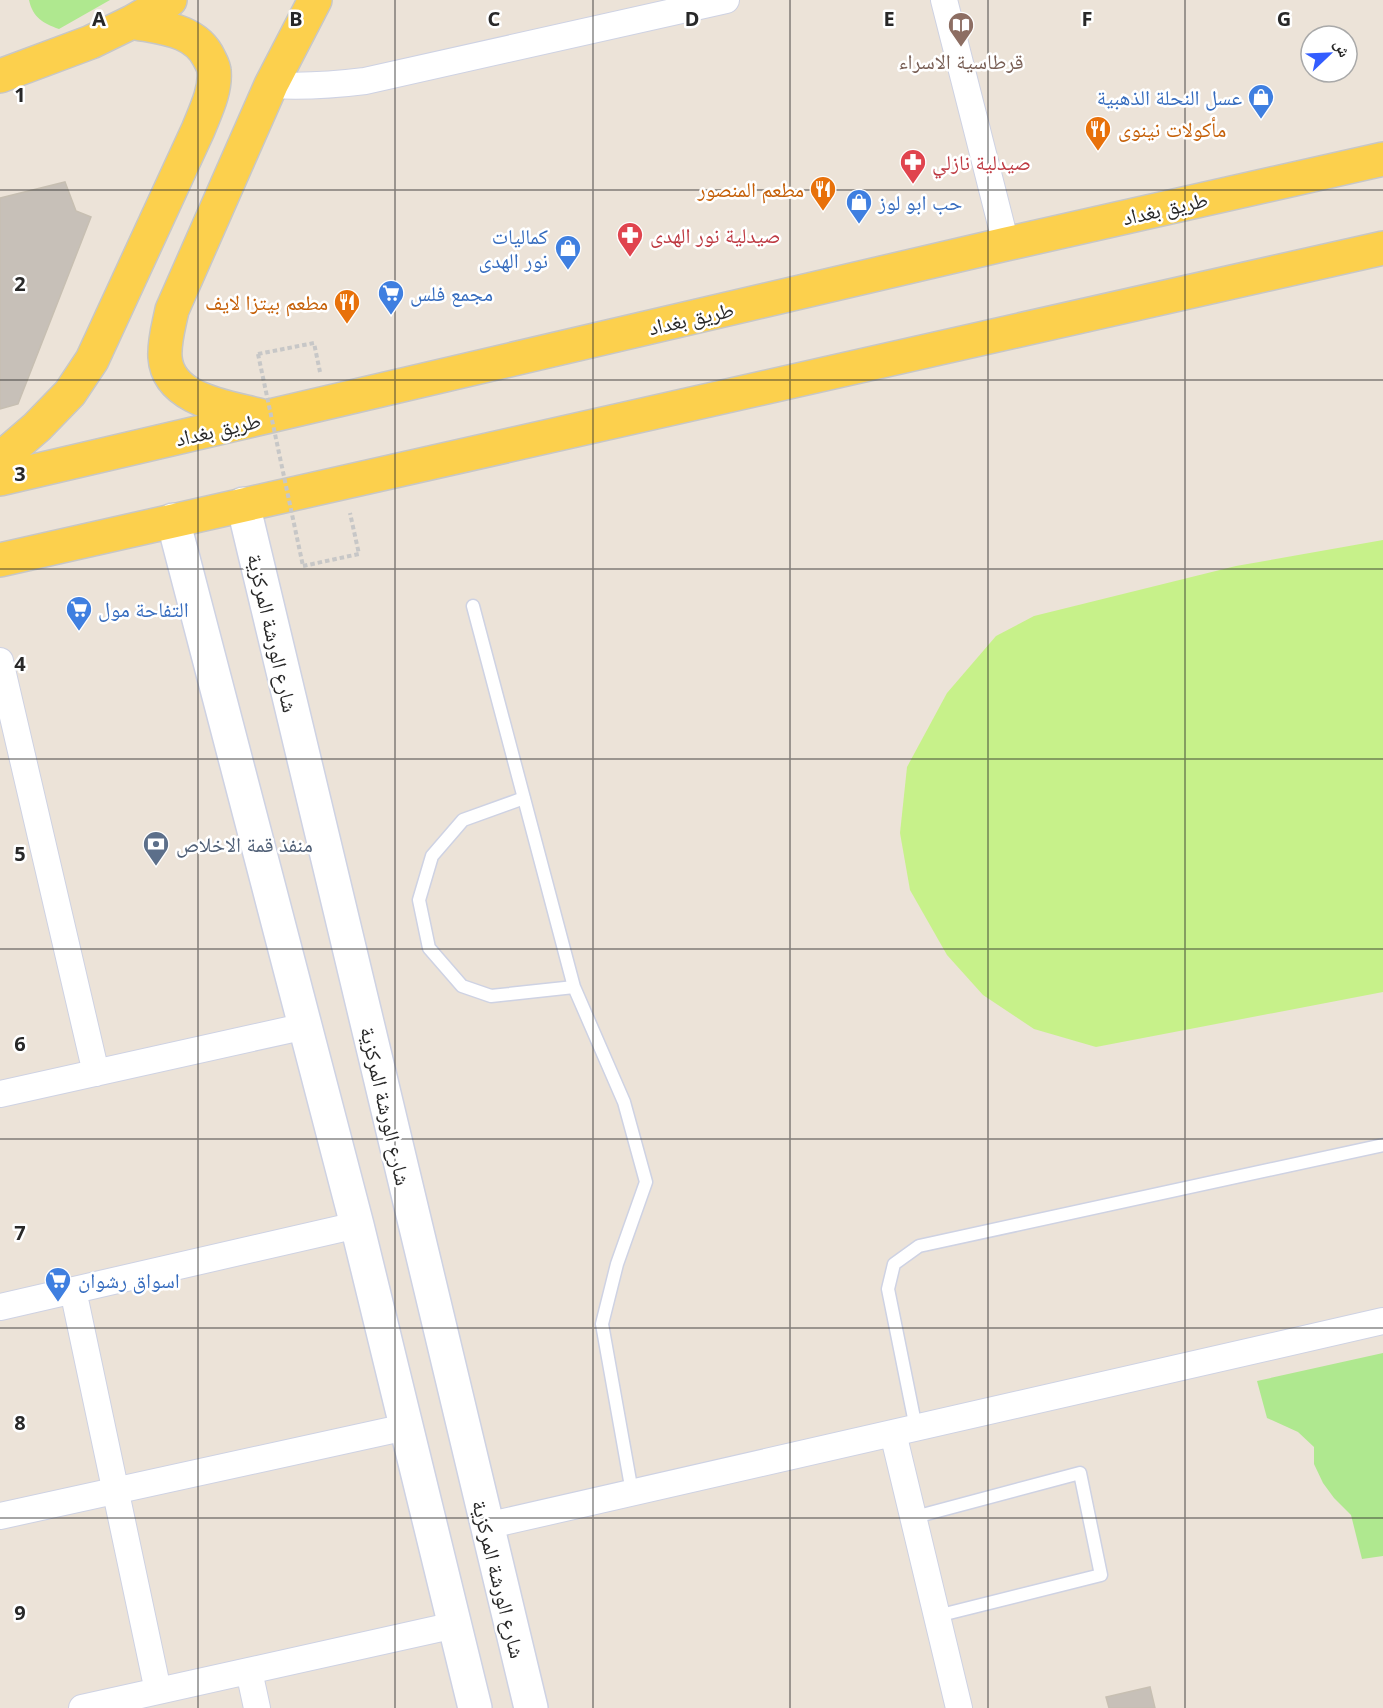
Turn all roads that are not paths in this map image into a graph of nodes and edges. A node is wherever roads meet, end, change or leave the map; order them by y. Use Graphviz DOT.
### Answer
graph roads {
  1 [pos="170,0"];
  2 [pos="315,0"];
  3 [pos="726,0"];
  4 [pos="944,0"];
  5 [pos="132,22"];
  6 [pos="0,76"];
  7 [pos="271,85"];
  8 [pos="1383,159"];
  9 [pos="1006,244"];
  10 [pos="1383,248"];
  11 [pos="267,417"];
  12 [pos="0,459"];
  13 [pos="0,479"];
  14 [pos="243,504"];
  15 [pos="172,520"];
  16 [pos="0,560"];
  17 [pos="473,606"];
  18 [pos="0,661"];
  19 [pos="524,798"];
  20 [pos="574,987"];
  21 [pos="306,1026"];
  22 [pos="96,1073"];
  23 [pos="0,1094"];
  24 [pos="1383,1145"];
  25 [pos="357,1225"];
  26 [pos="73,1290"];
  27 [pos="0,1307"];
  28 [pos="1383,1321"];
  29 [pos="406,1427"];
  30 [pos="905,1431"];
  31 [pos="116,1491"];
  32 [pos="632,1492"];
  33 [pos="0,1516"];
  34 [pos="915,1517"];
  35 [pos="486,1526"];
  36 [pos="937,1616"];
  37 [pos="455,1625"];
  38 [pos="249,1671"];
  39 [pos="158,1691"];
  40 [pos="82,1708"];
  41 [pos="257,1708"];
  42 [pos="475,1708"];
  43 [pos="531,1708"];
  44 [pos="959,1708"];
  1 -- 5 [label="main road"];
  2 -- 7 [label="main road"];
  3 -- 7 [label="street"];
  4 -- 9 [label="street"];
  5 -- 6 [label="main road"];
  5 -- 12 [label="main road"];
  7 -- 11 [label="main road"];
  8 -- 9 [label="main road, طريق بغداد"];
  9 -- 11 [label="main road, طريق بغداد"];
  10 -- 14 [label="main road"];
  11 -- 13 [label="main road, طريق بغداد"];
  14 -- 15 [label="main road"];
  14 -- 35 [label="main road, شارع الورشة المركزية"];
  15 -- 16 [label="main road"];
  15 -- 21 [label="main road"];
  17 -- 19 [label="lane"];
  18 -- 22 [label="street"];
  19 -- 20 [label="lane"];
  19 -- 20 [label="lane"];
  20 -- 32 [label="lane"];
  21 -- 22 [label="street"];
  21 -- 25 [label="main road"];
  22 -- 23 [label="street"];
  24 -- 30 [label="lane"];
  25 -- 26 [label="street"];
  25 -- 29 [label="main road"];
  26 -- 27 [label="street"];
  26 -- 31 [label="street"];
  28 -- 30 [label="street"];
  29 -- 31 [label="street"];
  29 -- 37 [label="main road"];
  30 -- 32 [label="street"];
  30 -- 34 [label="street"];
  31 -- 33 [label="street"];
  31 -- 39 [label="street"];
  32 -- 35 [label="street"];
  34 -- 36 [label="street"];
  34 -- 36 [label="lane"];
  35 -- 43 [label="main road, شارع الورشة المركزية"];
  36 -- 44 [label="street"];
  37 -- 38 [label="street"];
  37 -- 42 [label="main road"];
  38 -- 39 [label="street"];
  38 -- 41 [label="street"];
  39 -- 40 [label="street"];
}
